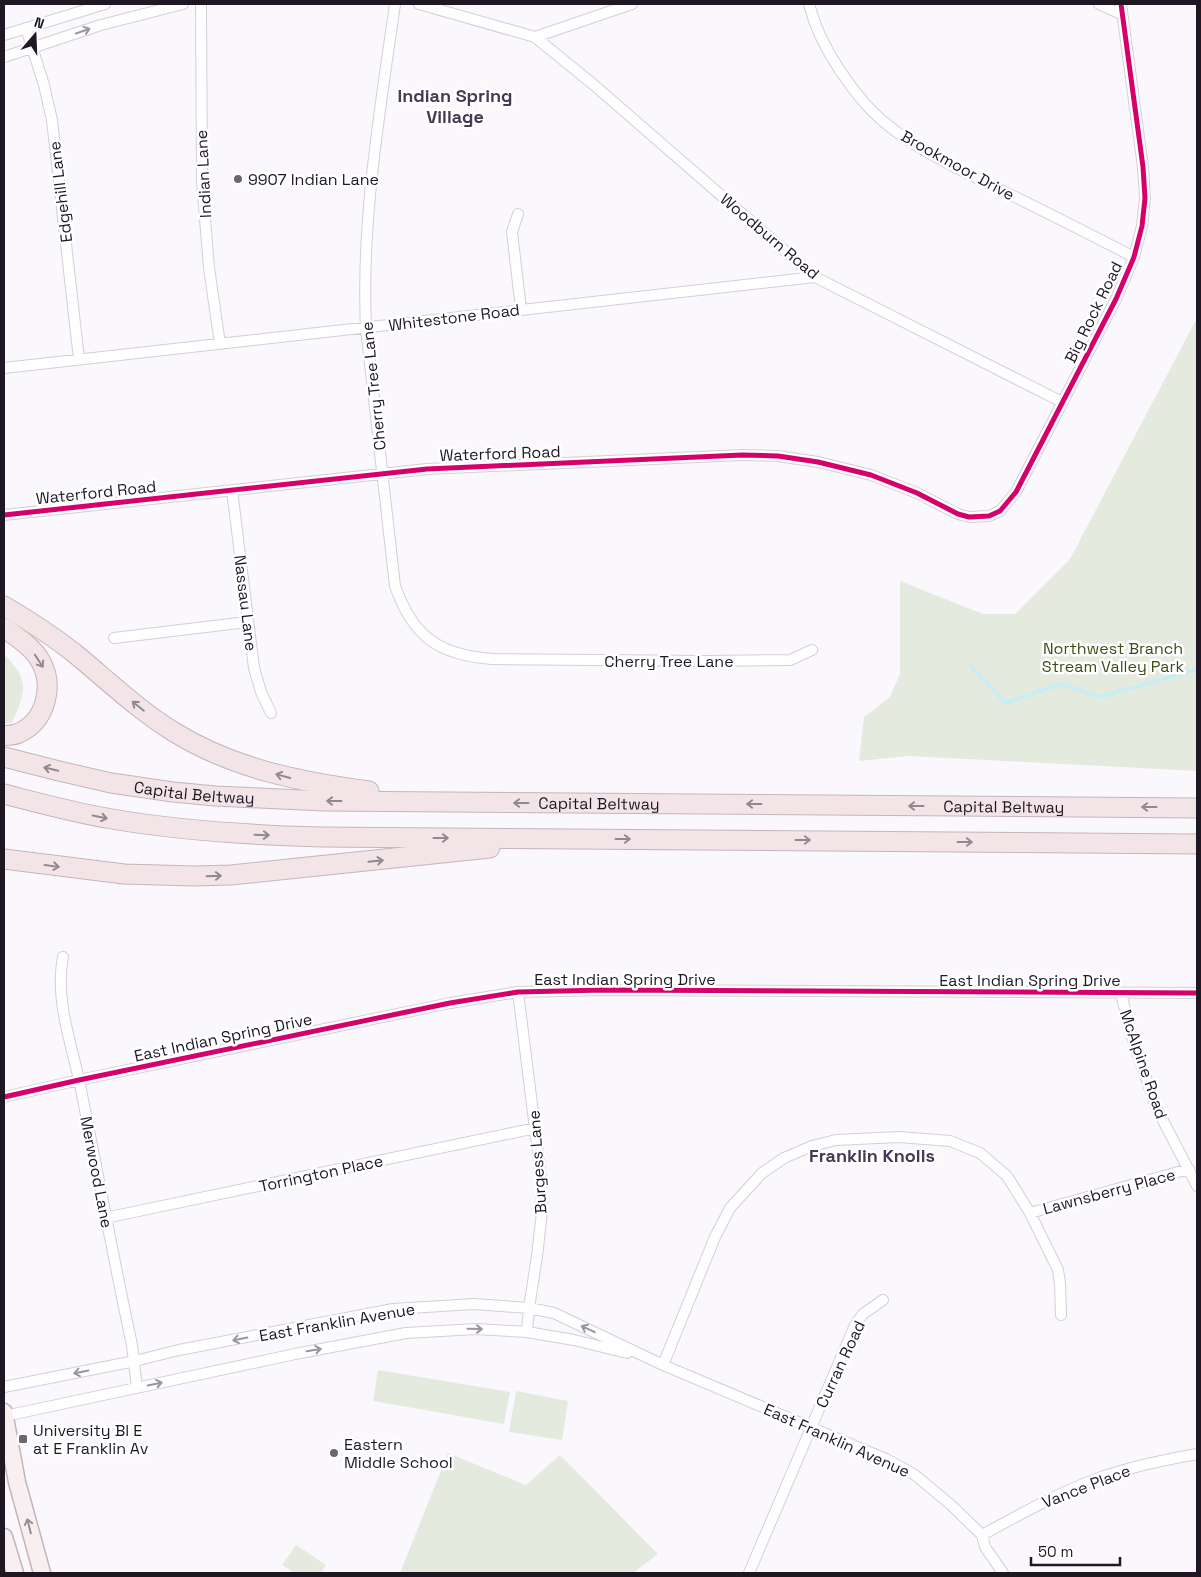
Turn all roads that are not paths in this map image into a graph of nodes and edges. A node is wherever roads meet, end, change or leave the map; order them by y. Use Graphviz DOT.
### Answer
graph roads {
  1 [pos="105,4"];
  2 [pos="183,4"];
  3 [pos="202,4"];
  4 [pos="395,4"];
  5 [pos="419,4"];
  6 [pos="632,4"];
  7 [pos="809,4"];
  8 [pos="1099,4"];
  9 [pos="1121,9"];
  10 [pos="26,28"];
  11 [pos="4,35"];
  12 [pos="535,38"];
  13 [pos="33,48"];
  14 [pos="4,57"];
  15 [pos="518,214"];
  16 [pos="1134,256"];
  17 [pos="815,276"];
  18 [pos="521,309"];
  19 [pos="366,328"];
  20 [pos="220,344"];
  21 [pos="79,359"];
  22 [pos="4,368"];
  23 [pos="1062,402"];
  24 [pos="382,473"];
  25 [pos="232,490"];
  26 [pos="4,515"];
  27 [pos="989,516"];
  28 [pos="4,606"];
  29 [pos="247,622"];
  30 [pos="4,628"];
  31 [pos="114,638"];
  32 [pos="812,650"];
  33 [pos="271,713"];
  34 [pos="4,736"];
  35 [pos="4,757"];
  36 [pos="4,794"];
  37 [pos="452,802"];
  38 [pos="1197,808"];
  39 [pos="574,839"];
  40 [pos="1197,844"];
  41 [pos="4,859"];
  42 [pos="63,957"];
  43 [pos="518,992"];
  44 [pos="1197,992"];
  45 [pos="1121,993"];
  46 [pos="79,1080"];
  47 [pos="4,1098"];
  48 [pos="536,1128"];
  49 [pos="1189,1169"];
  50 [pos="1197,1186"];
  51 [pos="1030,1213"];
  52 [pos="105,1218"];
  53 [pos="882,1300"];
  54 [pos="529,1308"];
  55 [pos="1060,1315"];
  56 [pos="527,1332"];
  57 [pos="135,1361"];
  58 [pos="663,1365"];
  59 [pos="4,1387"];
  60 [pos="137,1388"];
  61 [pos="4,1414"];
  62 [pos="812,1427"];
  63 [pos="1197,1454"];
  64 [pos="982,1536"];
  65 [pos="4,1537"];
  66 [pos="15,1573"];
  67 [pos="42,1573"];
  68 [pos="749,1573"];
  69 [pos="1003,1573"];
  1 -- 10 [label="street"];
  13 -- 2 [label="street, one-way"];
  3 -- 20 [label="street, Indian Lane"];
  4 -- 19 [label="street, Cherry Tree Lane"];
  5 -- 12 [label="street"];
  6 -- 12 [label="street"];
  7 -- 16 [label="street, Brookmoor Drive"];
  8 -- 9 [label="street"];
  9 -- 16 [label="street, Big Rock Road"];
  10 -- 11 [label="street"];
  10 -- 13 [label="street, Edgehill Lane"];
  12 -- 17 [label="street, Woodburn Road"];
  13 -- 14 [label="street"];
  13 -- 21 [label="street, Edgehill Lane"];
  15 -- 18 [label="street"];
  16 -- 23 [label="street, Big Rock Road"];
  17 -- 18 [label="street, Whitestone Road"];
  17 -- 23 [label="street, Woodburn Road"];
  18 -- 19 [label="street, Whitestone Road"];
  19 -- 20 [label="street, Whitestone Road"];
  19 -- 24 [label="street, Cherry Tree Lane"];
  20 -- 21 [label="street, Whitestone Road"];
  21 -- 22 [label="street, Whitestone Road"];
  23 -- 27 [label="street, Big Rock Road"];
  24 -- 25 [label="street, Waterford Road"];
  24 -- 27 [label="street, Waterford Road"];
  24 -- 32 [label="street, Cherry Tree Lane"];
  25 -- 26 [label="street, Waterford Road"];
  25 -- 29 [label="street, Nassau Lane"];
  37 -- 28 [label="highway, one-way"];
  29 -- 31 [label="street"];
  29 -- 33 [label="street, Nassau Lane"];
  30 -- 34 [label="highway, one-way"];
  37 -- 35 [label="highway, Capital Beltway, one-way"];
  36 -- 39 [label="highway, one-way"];
  38 -- 37 [label="highway, Capital Beltway, one-way"];
  39 -- 40 [label="highway, one-way"];
  41 -- 39 [label="highway, one-way"];
  42 -- 46 [label="street, Merwood Lane"];
  43 -- 45 [label="street, East Indian Spring Drive"];
  43 -- 46 [label="street, East Indian Spring Drive"];
  43 -- 48 [label="street, Burgess Lane"];
  44 -- 45 [label="street, East Indian Spring Drive"];
  45 -- 49 [label="street, McAlpine Road"];
  46 -- 47 [label="street, East Indian Spring Drive"];
  46 -- 52 [label="street, Merwood Lane"];
  48 -- 52 [label="street, Torrington Place"];
  48 -- 54 [label="street, Burgess Lane"];
  49 -- 50 [label="street, McAlpine Road"];
  49 -- 51 [label="street, Lawnsberry Place"];
  51 -- 55 [label="street"];
  51 -- 58 [label="street"];
  52 -- 57 [label="street, Merwood Lane"];
  53 -- 62 [label="street, Curran Road"];
  54 -- 56 [label="street, Burgess Lane"];
  54 -- 57 [label="street, East Franklin Avenue, one-way"];
  58 -- 54 [label="street, East Franklin Avenue, one-way"];
  56 -- 58 [label="street, East Franklin Avenue"];
  60 -- 56 [label="street, East Franklin Avenue, one-way"];
  57 -- 59 [label="street, East Franklin Avenue, one-way"];
  57 -- 60 [label="street, Merwood Lane"];
  58 -- 62 [label="street, East Franklin Avenue"];
  60 -- 61 [label="street, East Franklin Avenue"];
  67 -- 61 [label="main road, one-way"];
  62 -- 64 [label="street, East Franklin Avenue"];
  62 -- 68 [label="street, Curran Road"];
  63 -- 64 [label="street, Vance Place"];
  64 -- 69 [label="street, East Franklin Avenue"];
  65 -- 66 [label="main road"];
}
